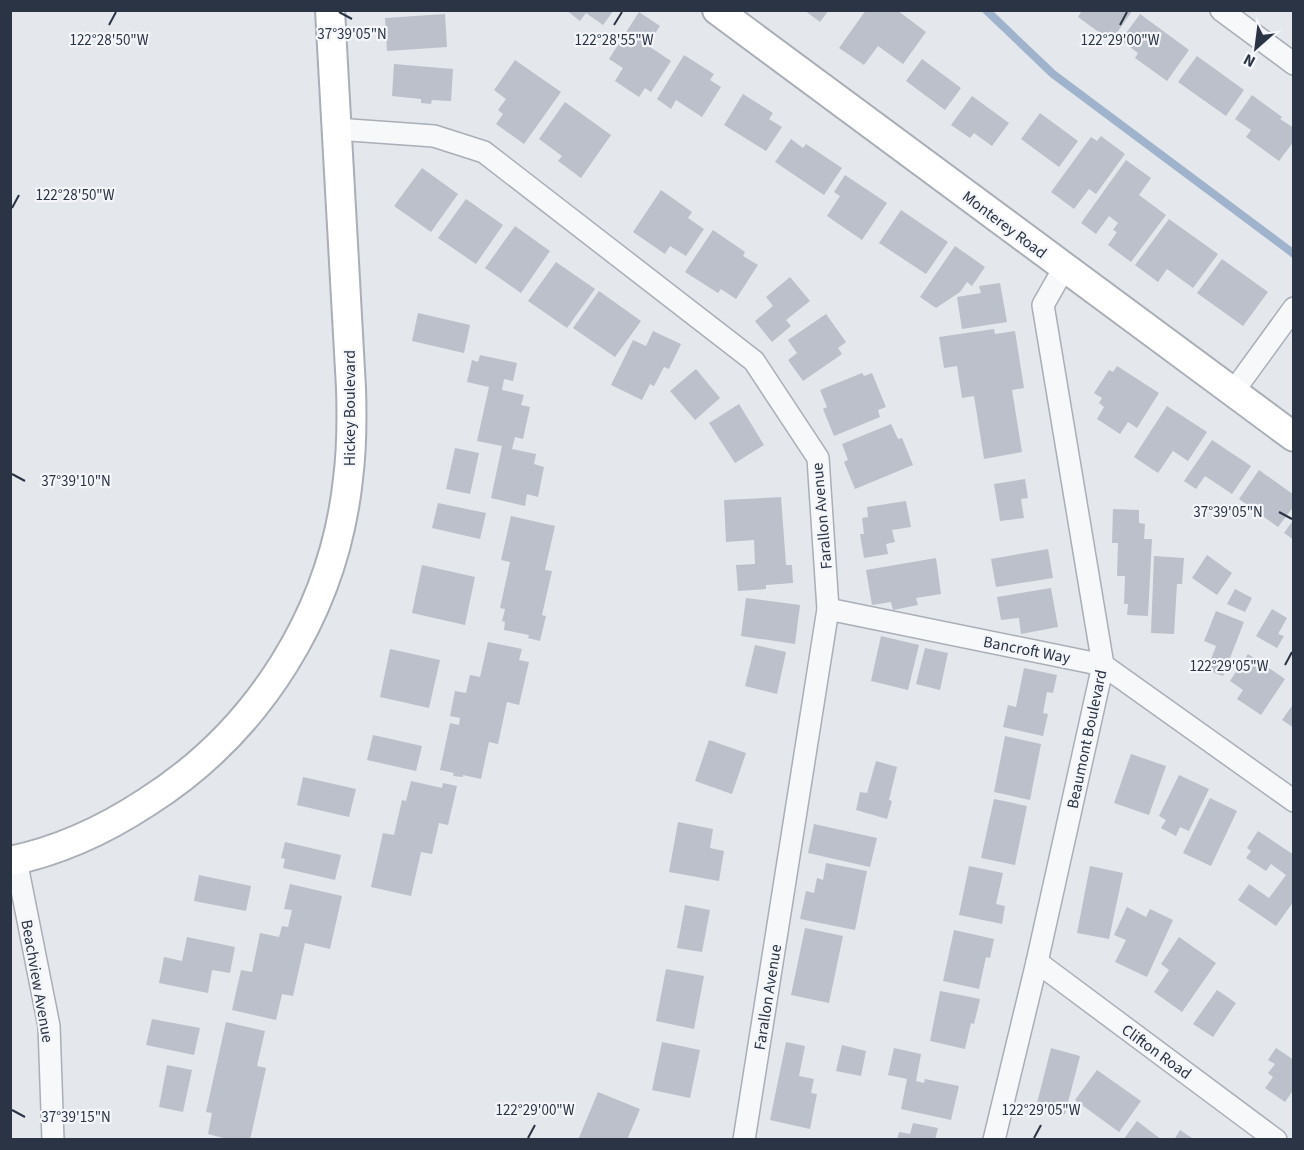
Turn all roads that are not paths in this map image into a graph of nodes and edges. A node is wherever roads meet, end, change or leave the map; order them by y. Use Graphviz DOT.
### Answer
graph roads {
  1 [pos="330,10"];
  2 [pos="717,10"];
  3 [pos="1221,10"];
  4 [pos="1293,64"];
  5 [pos="336,129"];
  6 [pos="1064,268"];
  7 [pos="1293,308"];
  8 [pos="1233,392"];
  9 [pos="1293,436"];
  10 [pos="828,609"];
  11 [pos="1103,664"];
  12 [pos="1293,801"];
  13 [pos="13,861"];
  14 [pos="1037,962"];
  15 [pos="53,1140"];
  16 [pos="744,1140"];
  17 [pos="994,1140"];
  18 [pos="1276,1140"];
  1 -- 5 [label="main road, Hickey Boulevard"];
  2 -- 6 [label="main road, Monterey Road"];
  3 -- 4 [label="street"];
  5 -- 10 [label="street, Farallon Avenue"];
  5 -- 13 [label="main road, Hickey Boulevard"];
  6 -- 8 [label="main road, Monterey Road"];
  6 -- 11 [label="street, Beaumont Boulevard"];
  7 -- 8 [label="street"];
  8 -- 9 [label="main road, Monterey Road"];
  10 -- 11 [label="street, Bancroft Way"];
  10 -- 16 [label="street, Farallon Avenue"];
  11 -- 12 [label="street, Bancroft Way"];
  11 -- 14 [label="street, Beaumont Boulevard"];
  13 -- 15 [label="street, Beachview Avenue"];
  14 -- 17 [label="street, Beaumont Boulevard"];
  14 -- 18 [label="street, Clifton Road"];
}
